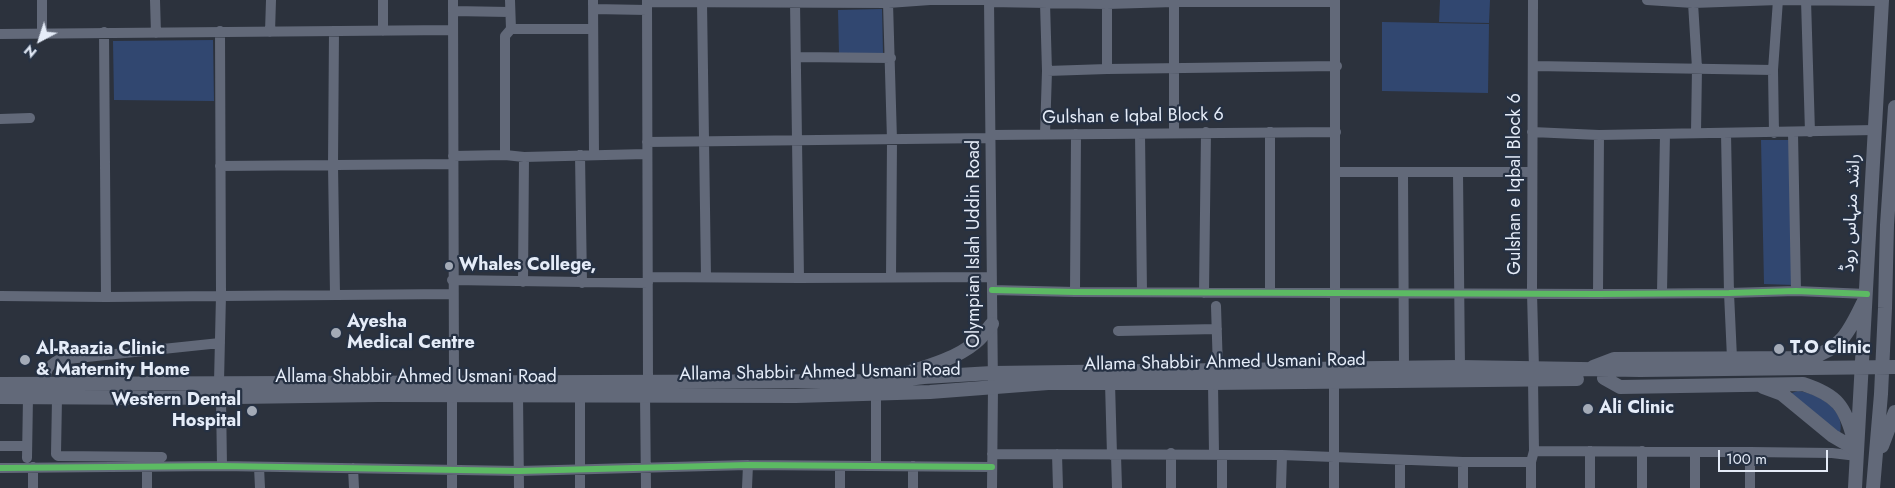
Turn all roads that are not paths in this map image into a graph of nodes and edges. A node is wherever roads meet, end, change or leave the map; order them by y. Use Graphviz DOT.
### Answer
graph roads {
  1 [pos="42,0"];
  2 [pos="155,0"];
  3 [pos="271,0"];
  4 [pos="383,0"];
  5 [pos="453,0"];
  6 [pos="510,0"];
  7 [pos="930,0"];
  8 [pos="1533,0"];
  9 [pos="1647,0"];
  10 [pos="1778,0"];
  11 [pos="1806,0"];
  12 [pos="1882,0"];
  13 [pos="744,1"];
  14 [pos="836,1"];
  15 [pos="989,1"];
  16 [pos="1140,1"];
  17 [pos="1210,1"];
  18 [pos="1290,1"];
  19 [pos="1335,1"];
  20 [pos="1711,1"];
  21 [pos="1752,1"];
  22 [pos="702,2"];
  23 [pos="795,2"];
  24 [pos="1067,2"];
  25 [pos="1174,2"];
  26 [pos="888,3"];
  27 [pos="1046,3"];
  28 [pos="1693,3"];
  29 [pos="647,4"];
  30 [pos="1107,4"];
  31 [pos="593,5"];
  32 [pos="453,11"];
  33 [pos="510,12"];
  34 [pos="511,29"];
  35 [pos="592,29"];
  36 [pos="452,30"];
  37 [pos="220,31"];
  38 [pos="334,31"];
  39 [pos="384,31"];
  40 [pos="104,32"];
  41 [pos="270,32"];
  42 [pos="42,33"];
  43 [pos="156,33"];
  44 [pos="0,34"];
  45 [pos="797,57"];
  46 [pos="891,58"];
  47 [pos="1336,66"];
  48 [pos="1534,66"];
  49 [pos="1173,68"];
  50 [pos="1697,68"];
  51 [pos="1108,69"];
  52 [pos="1773,70"];
  53 [pos="1047,71"];
  54 [pos="1895,108"];
  55 [pos="30,118"];
  56 [pos="0,119"];
  57 [pos="1876,130"];
  58 [pos="1206,132"];
  59 [pos="1270,132"];
  60 [pos="1336,132"];
  61 [pos="1532,132"];
  62 [pos="1696,132"];
  63 [pos="1774,132"];
  64 [pos="1793,132"];
  65 [pos="1810,132"];
  66 [pos="1174,133"];
  67 [pos="1726,133"];
  68 [pos="1044,134"];
  69 [pos="1076,134"];
  70 [pos="1140,134"];
  71 [pos="1665,134"];
  72 [pos="1598,135"];
  73 [pos="990,137"];
  74 [pos="797,140"];
  75 [pos="892,140"];
  76 [pos="646,142"];
  77 [pos="704,142"];
  78 [pos="594,154"];
  79 [pos="646,154"];
  80 [pos="506,155"];
  81 [pos="580,155"];
  82 [pos="524,156"];
  83 [pos="453,160"];
  84 [pos="333,165"];
  85 [pos="220,166"];
  86 [pos="1337,172"];
  87 [pos="1532,172"];
  88 [pos="1403,173"];
  89 [pos="1458,173"];
  90 [pos="706,277"];
  91 [pos="992,277"];
  92 [pos="799,278"];
  93 [pos="892,278"];
  94 [pos="452,280"];
  95 [pos="648,280"];
  96 [pos="523,282"];
  97 [pos="582,283"];
  98 [pos="992,290"];
  99 [pos="1796,291"];
  100 [pos="1075,292"];
  101 [pos="1142,292"];
  102 [pos="1270,292"];
  103 [pos="1460,292"];
  104 [pos="1662,292"];
  105 [pos="1204,293"];
  106 [pos="1336,293"];
  107 [pos="1404,293"];
  108 [pos="1532,293"];
  109 [pos="1729,293"];
  110 [pos="452,294"];
  111 [pos="1598,294"];
  112 [pos="1867,294"];
  113 [pos="221,295"];
  114 [pos="335,295"];
  115 [pos="0,296"];
  116 [pos="106,297"];
  117 [pos="1216,306"];
  118 [pos="1885,308"];
  119 [pos="992,324"];
  120 [pos="1895,327"];
  121 [pos="1217,329"];
  122 [pos="1118,331"];
  123 [pos="220,343"];
  124 [pos="1732,358"];
  125 [pos="1895,367"];
  126 [pos="1404,368"];
  127 [pos="1460,368"];
  128 [pos="1587,370"];
  129 [pos="992,373"];
  130 [pos="1335,374"];
  131 [pos="1533,374"];
  132 [pos="1640,374"];
  133 [pos="1895,375"];
  134 [pos="1216,377"];
  135 [pos="1604,378"];
  136 [pos="219,382"];
  137 [pos="891,382"];
  138 [pos="1110,383"];
  139 [pos="0,384"];
  140 [pos="1757,384"];
  141 [pos="45,385"];
  142 [pos="993,387"];
  143 [pos="647,389"];
  144 [pos="453,390"];
  145 [pos="876,394"];
  146 [pos="580,395"];
  147 [pos="518,396"];
  148 [pos="0,397"];
  149 [pos="28,397"];
  150 [pos="57,398"];
  151 [pos="221,398"];
  152 [pos="1895,412"];
  153 [pos="0,446"];
  154 [pos="27,446"];
  155 [pos="1534,451"];
  156 [pos="1590,451"];
  157 [pos="1642,451"];
  158 [pos="1750,452"];
  159 [pos="1695,453"];
  160 [pos="1857,453"];
  161 [pos="992,454"];
  162 [pos="1057,454"];
  163 [pos="1171,454"];
  164 [pos="1114,455"];
  165 [pos="1218,455"];
  166 [pos="1282,455"];
  167 [pos="162,457"];
  168 [pos="1334,457"];
  169 [pos="27,458"];
  170 [pos="1400,460"];
  171 [pos="1463,462"];
  172 [pos="1531,462"];
  173 [pos="748,465"];
  174 [pos="222,466"];
  175 [pos="840,466"];
  176 [pos="876,466"];
  177 [pos="913,466"];
  178 [pos="992,466"];
  179 [pos="1875,466"];
  180 [pos="33,467"];
  181 [pos="147,467"];
  182 [pos="259,467"];
  183 [pos="646,467"];
  184 [pos="0,468"];
  185 [pos="353,468"];
  186 [pos="452,469"];
  187 [pos="579,470"];
  188 [pos="519,471"];
  189 [pos="33,488"];
  190 [pos="147,488"];
  191 [pos="260,488"];
  192 [pos="354,488"];
  193 [pos="452,488"];
  194 [pos="519,488"];
  195 [pos="580,488"];
  196 [pos="646,488"];
  197 [pos="747,488"];
  198 [pos="840,488"];
  199 [pos="913,488"];
  200 [pos="992,488"];
  201 [pos="1058,488"];
  202 [pos="1117,488"];
  203 [pos="1171,488"];
  204 [pos="1222,488"];
  205 [pos="1281,488"];
  206 [pos="1334,488"];
  207 [pos="1400,488"];
  208 [pos="1463,488"];
  209 [pos="1530,488"];
  210 [pos="1590,488"];
  211 [pos="1642,488"];
  212 [pos="1695,488"];
  213 [pos="1750,488"];
  214 [pos="1855,488"];
  215 [pos="1873,488"];
  1 -- 42 [label="street"];
  2 -- 43 [label="street"];
  3 -- 41 [label="street"];
  4 -- 39 [label="street"];
  5 -- 32 [label="street"];
  6 -- 33 [label="street"];
  7 -- 15 [label="street"];
  7 -- 26 [label="street"];
  8 -- 48 [label="street, Gulshan e Iqbal Block 6"];
  9 -- 28 [label="street"];
  10 -- 11 [label="street"];
  10 -- 21 [label="street"];
  10 -- 52 [label="street"];
  11 -- 12 [label="street"];
  11 -- 65 [label="street"];
  12 -- 57 [label="main road, راشد منہاس روڈ"];
  13 -- 22 [label="street"];
  13 -- 23 [label="street"];
  14 -- 23 [label="street"];
  14 -- 26 [label="street"];
  15 -- 27 [label="street"];
  15 -- 73 [label="street, Olympian Islah Uddin Road"];
  16 -- 25 [label="street"];
  16 -- 30 [label="street"];
  17 -- 18 [label="street"];
  17 -- 25 [label="street"];
  18 -- 19 [label="street"];
  19 -- 47 [label="street"];
  20 -- 21 [label="street"];
  20 -- 28 [label="street"];
  22 -- 29 [label="street"];
  22 -- 77 [label="street"];
  23 -- 45 [label="street"];
  24 -- 27 [label="street"];
  24 -- 30 [label="street"];
  25 -- 49 [label="street"];
  26 -- 46 [label="street"];
  27 -- 53 [label="street"];
  28 -- 50 [label="street"];
  29 -- 31 [label="street"];
  29 -- 76 [label="street"];
  30 -- 51 [label="street"];
  31 -- 35 [label="street"];
  32 -- 33 [label="street"];
  32 -- 36 [label="street"];
  33 -- 34 [label="street"];
  34 -- 35 [label="street"];
  34 -- 80 [label="street"];
  35 -- 78 [label="street"];
  36 -- 39 [label="street"];
  36 -- 83 [label="street"];
  37 -- 41 [label="street"];
  37 -- 43 [label="street"];
  37 -- 85 [label="street"];
  38 -- 39 [label="street"];
  38 -- 41 [label="street"];
  38 -- 84 [label="street"];
  40 -- 42 [label="street"];
  40 -- 43 [label="street"];
  40 -- 116 [label="street"];
  42 -- 44 [label="street"];
  45 -- 46 [label="street"];
  45 -- 74 [label="street"];
  46 -- 75 [label="street"];
  47 -- 49 [label="street"];
  47 -- 60 [label="street"];
  48 -- 50 [label="street"];
  48 -- 61 [label="street, Gulshan e Iqbal Block 6"];
  49 -- 51 [label="street"];
  49 -- 66 [label="street"];
  50 -- 52 [label="street"];
  50 -- 62 [label="street"];
  51 -- 53 [label="street"];
  52 -- 63 [label="street"];
  53 -- 68 [label="street"];
  54 -- 118 [label="main road, راشد منہاس روڈ"];
  55 -- 56 [label="street"];
  57 -- 65 [label="street"];
  57 -- 112 [label="main road, راشد منہاس روڈ"];
  58 -- 59 [label="street, Gulshan e Iqbal Block 6"];
  58 -- 66 [label="street, Gulshan e Iqbal Block 6"];
  58 -- 105 [label="street"];
  59 -- 60 [label="street, Gulshan e Iqbal Block 6"];
  59 -- 102 [label="street"];
  60 -- 86 [label="street"];
  61 -- 72 [label="street"];
  61 -- 87 [label="street, Gulshan e Iqbal Block 6"];
  62 -- 67 [label="street"];
  62 -- 71 [label="street"];
  63 -- 64 [label="street"];
  63 -- 67 [label="street"];
  64 -- 65 [label="street"];
  64 -- 99 [label="street"];
  66 -- 70 [label="street, Gulshan e Iqbal Block 6"];
  67 -- 109 [label="street"];
  68 -- 69 [label="street, Gulshan e Iqbal Block 6"];
  68 -- 73 [label="street, Gulshan e Iqbal Block 6"];
  69 -- 70 [label="street, Gulshan e Iqbal Block 6"];
  69 -- 100 [label="street"];
  70 -- 101 [label="street"];
  71 -- 72 [label="street"];
  71 -- 104 [label="street"];
  72 -- 111 [label="street"];
  73 -- 75 [label="street, Gulshan e Iqbal Block 6"];
  73 -- 91 [label="street, Olympian Islah Uddin Road"];
  74 -- 75 [label="street, Gulshan e Iqbal Block 6"];
  74 -- 77 [label="street, Gulshan e Iqbal Block 6"];
  74 -- 92 [label="street"];
  75 -- 93 [label="street"];
  76 -- 77 [label="street, Gulshan e Iqbal Block 6"];
  76 -- 79 [label="street"];
  77 -- 90 [label="street"];
  78 -- 79 [label="street"];
  78 -- 81 [label="street"];
  79 -- 95 [label="street"];
  80 -- 82 [label="street"];
  80 -- 83 [label="street"];
  81 -- 82 [label="street"];
  81 -- 97 [label="street"];
  82 -- 96 [label="street"];
  83 -- 84 [label="street"];
  83 -- 94 [label="street"];
  84 -- 85 [label="street"];
  84 -- 114 [label="street"];
  85 -- 113 [label="street"];
  86 -- 88 [label="street"];
  86 -- 106 [label="street"];
  87 -- 89 [label="street"];
  87 -- 108 [label="street, Gulshan e Iqbal Block 6"];
  88 -- 89 [label="street"];
  88 -- 107 [label="street"];
  89 -- 103 [label="street"];
  90 -- 92 [label="street"];
  90 -- 95 [label="street"];
  91 -- 93 [label="street"];
  91 -- 98 [label="street, Olympian Islah Uddin Road"];
  92 -- 93 [label="street"];
  94 -- 96 [label="street"];
  94 -- 110 [label="street"];
  95 -- 97 [label="street"];
  95 -- 143 [label="street"];
  96 -- 97 [label="street"];
  98 -- 100 [label="street"];
  98 -- 119 [label="street, Olympian Islah Uddin Road"];
  99 -- 109 [label="street"];
  99 -- 112 [label="street"];
  100 -- 101 [label="street"];
  101 -- 105 [label="street"];
  102 -- 105 [label="street"];
  102 -- 106 [label="street"];
  103 -- 107 [label="street"];
  103 -- 108 [label="street"];
  103 -- 127 [label="street"];
  104 -- 109 [label="street"];
  104 -- 111 [label="street"];
  106 -- 107 [label="street"];
  106 -- 130 [label="street"];
  107 -- 126 [label="street"];
  108 -- 111 [label="street"];
  108 -- 131 [label="street, Gulshan e Iqbal Block 6"];
  109 -- 124 [label="street"];
  110 -- 114 [label="street"];
  110 -- 144 [label="street"];
  112 -- 124 [label="main road"];
  112 -- 160 [label="main road, راشد منہاس روڈ"];
  113 -- 114 [label="street"];
  113 -- 116 [label="street"];
  113 -- 123 [label="street"];
  115 -- 116 [label="street"];
  117 -- 121 [label="street"];
  118 -- 120 [label="main road"];
  118 -- 179 [label="main road, راشد منہاس روڈ"];
  119 -- 129 [label="street, Olympian Islah Uddin Road"];
  119 -- 137 [label="main road"];
  121 -- 122 [label="street"];
  121 -- 134 [label="street"];
  123 -- 136 [label="street"];
  123 -- 141 [label="street"];
  124 -- 128 [label="main road"];
  125 -- 132 [label="main road"];
  126 -- 127 [label="main road, Allama Shabbir Ahmed Usmani Road"];
  126 -- 130 [label="main road, Allama Shabbir Ahmed Usmani Road"];
  127 -- 131 [label="main road, Allama Shabbir Ahmed Usmani Road"];
  128 -- 131 [label="main road, Allama Shabbir Ahmed Usmani Road"];
  128 -- 132 [label="main road, Allama Shabbir Ahmed Usmani Road"];
  129 -- 134 [label="main road, Allama Shabbir Ahmed Usmani Road"];
  129 -- 137 [label="main road, Allama Shabbir Ahmed Usmani Road"];
  129 -- 142 [label="street, Olympian Islah Uddin Road"];
  130 -- 131 [label="main road, Allama Shabbir Ahmed Usmani Road"];
  130 -- 134 [label="main road, Allama Shabbir Ahmed Usmani Road"];
  130 -- 168 [label="street"];
  131 -- 135 [label="main road, Allama Shabbir Ahmed Usmani Road"];
  131 -- 155 [label="street, Gulshan e Iqbal Block 6"];
  132 -- 133 [label="main road"];
  132 -- 135 [label="main road, Allama Shabbir Ahmed Usmani Road"];
  134 -- 138 [label="main road, Allama Shabbir Ahmed Usmani Road"];
  134 -- 165 [label="street"];
  135 -- 140 [label="main road"];
  136 -- 141 [label="main road, Allama Shabbir Ahmed Usmani Road"];
  136 -- 144 [label="main road, Allama Shabbir Ahmed Usmani Road"];
  137 -- 143 [label="main road, Allama Shabbir Ahmed Usmani Road"];
  138 -- 142 [label="main road, Allama Shabbir Ahmed Usmani Road"];
  138 -- 164 [label="street"];
  139 -- 141 [label="main road, Allama Shabbir Ahmed Usmani Road"];
  140 -- 160 [label="main road"];
  140 -- 160 [label="main road"];
  142 -- 145 [label="main road, Allama Shabbir Ahmed Usmani Road"];
  142 -- 161 [label="street, Olympian Islah Uddin Road"];
  143 -- 144 [label="main road, Allama Shabbir Ahmed Usmani Road"];
  143 -- 145 [label="main road, Allama Shabbir Ahmed Usmani Road"];
  143 -- 146 [label="main road, Allama Shabbir Ahmed Usmani Road"];
  143 -- 183 [label="street"];
  144 -- 147 [label="main road, Allama Shabbir Ahmed Usmani Road"];
  144 -- 151 [label="main road, Allama Shabbir Ahmed Usmani Road"];
  144 -- 186 [label="street"];
  145 -- 176 [label="street"];
  146 -- 147 [label="main road, Allama Shabbir Ahmed Usmani Road"];
  146 -- 187 [label="street"];
  147 -- 188 [label="street"];
  148 -- 149 [label="main road, Allama Shabbir Ahmed Usmani Road"];
  149 -- 150 [label="main road, Allama Shabbir Ahmed Usmani Road"];
  149 -- 154 [label="street"];
  150 -- 151 [label="main road, Allama Shabbir Ahmed Usmani Road"];
  150 -- 167 [label="street"];
  151 -- 174 [label="street"];
  152 -- 179 [label="main road"];
  153 -- 154 [label="street"];
  154 -- 169 [label="street"];
  155 -- 156 [label="street"];
  155 -- 172 [label="street, Gulshan e Iqbal Block 6"];
  156 -- 157 [label="street"];
  156 -- 210 [label="street"];
  157 -- 159 [label="street"];
  157 -- 211 [label="street"];
  158 -- 159 [label="street"];
  158 -- 160 [label="street"];
  158 -- 213 [label="street"];
  159 -- 212 [label="street"];
  160 -- 214 [label="main road, راشد منہاس روڈ"];
  161 -- 162 [label="street"];
  161 -- 178 [label="street, Olympian Islah Uddin Road"];
  162 -- 164 [label="street"];
  162 -- 201 [label="street"];
  163 -- 164 [label="street"];
  163 -- 165 [label="street"];
  163 -- 203 [label="street"];
  164 -- 202 [label="street"];
  165 -- 166 [label="street"];
  165 -- 204 [label="street"];
  166 -- 168 [label="street"];
  166 -- 205 [label="street"];
  168 -- 170 [label="street"];
  168 -- 206 [label="street"];
  170 -- 171 [label="street"];
  170 -- 207 [label="street"];
  171 -- 172 [label="street"];
  171 -- 208 [label="street"];
  172 -- 209 [label="street, Gulshan e Iqbal Block 6"];
  173 -- 175 [label="street"];
  173 -- 183 [label="street"];
  173 -- 197 [label="street"];
  174 -- 181 [label="street"];
  174 -- 182 [label="street"];
  175 -- 176 [label="street"];
  175 -- 198 [label="street"];
  176 -- 177 [label="street"];
  177 -- 178 [label="street"];
  177 -- 199 [label="street"];
  178 -- 200 [label="street, Olympian Islah Uddin Road"];
  179 -- 215 [label="main road, راشد منہاس روڈ"];
  180 -- 181 [label="street"];
  180 -- 184 [label="street"];
  180 -- 189 [label="street"];
  181 -- 190 [label="street"];
  182 -- 185 [label="street"];
  182 -- 191 [label="street"];
  183 -- 187 [label="street"];
  183 -- 196 [label="street"];
  185 -- 186 [label="street"];
  185 -- 192 [label="street"];
  186 -- 188 [label="street"];
  186 -- 193 [label="street"];
  187 -- 188 [label="street"];
  187 -- 195 [label="street"];
  188 -- 194 [label="street"];
}
